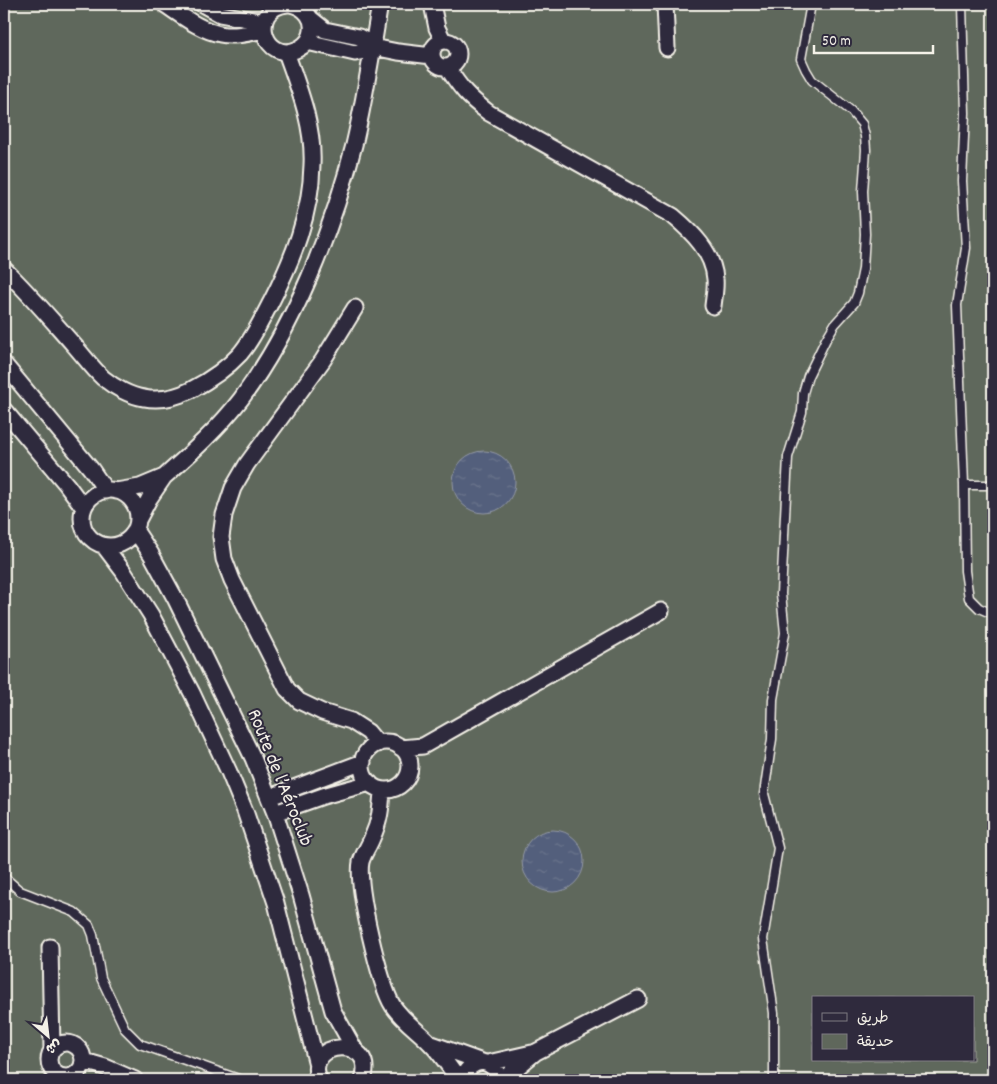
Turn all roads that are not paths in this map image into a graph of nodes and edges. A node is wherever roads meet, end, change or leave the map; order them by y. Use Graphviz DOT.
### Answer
graph roads {
  1 [pos="164,4"];
  2 [pos="202,4"];
  3 [pos="293,4"];
  4 [pos="380,4"];
  5 [pos="432,4"];
  6 [pos="665,4"];
  7 [pos="811,4"];
  8 [pos="962,4"];
  9 [pos="310,18"];
  10 [pos="264,26"];
  11 [pos="444,40"];
  12 [pos="307,42"];
  13 [pos="375,48"];
  14 [pos="666,48"];
  15 [pos="286,52"];
  16 [pos="432,56"];
  17 [pos="448,67"];
  18 [pos="4,268"];
  19 [pos="713,306"];
  20 [pos="355,308"];
  21 [pos="4,364"];
  22 [pos="4,410"];
  23 [pos="164,477"];
  24 [pos="964,485"];
  25 [pos="993,485"];
  26 [pos="111,491"];
  27 [pos="84,508"];
  28 [pos="136,525"];
  29 [pos="104,546"];
  30 [pos="661,611"];
  31 [pos="993,614"];
  32 [pos="378,744"];
  33 [pos="423,746"];
  34 [pos="401,748"];
  35 [pos="363,762"];
  36 [pos="410,766"];
  37 [pos="376,787"];
  38 [pos="270,797"];
  39 [pos="275,813"];
  40 [pos="4,877"];
  41 [pos="50,947"];
  42 [pos="638,1000"];
  43 [pos="432,1044"];
  44 [pos="52,1049"];
  45 [pos="356,1052"];
  46 [pos="536,1052"];
  47 [pos="84,1061"];
  48 [pos="485,1063"];
  49 [pos="48,1073"];
  50 [pos="316,1076"];
  51 [pos="366,1077"];
  52 [pos="66,1079"];
  53 [pos="135,1080"];
  54 [pos="241,1080"];
  55 [pos="459,1080"];
  56 [pos="464,1080"];
  57 [pos="500,1080"];
  58 [pos="774,1080"];
  1 -- 10 [label="street"];
  2 -- 10 [label="street"];
  3 -- 9 [label="street"];
  3 -- 10 [label="street"];
  4 -- 13 [label="street"];
  5 -- 11 [label="street"];
  6 -- 14 [label="street"];
  7 -- 58 [label="lane"];
  8 -- 24 [label="lane"];
  9 -- 12 [label="street"];
  9 -- 13 [label="street"];
  10 -- 15 [label="street"];
  11 -- 16 [label="street"];
  11 -- 17 [label="street"];
  12 -- 13 [label="street"];
  12 -- 15 [label="street"];
  13 -- 16 [label="street"];
  13 -- 23 [label="street"];
  15 -- 18 [label="street"];
  16 -- 17 [label="street"];
  17 -- 19 [label="street"];
  20 -- 32 [label="street"];
  21 -- 26 [label="street"];
  22 -- 27 [label="street"];
  23 -- 26 [label="street"];
  23 -- 28 [label="street"];
  24 -- 25 [label="lane"];
  24 -- 31 [label="lane"];
  26 -- 27 [label="street"];
  26 -- 28 [label="street"];
  27 -- 29 [label="street"];
  28 -- 29 [label="street"];
  28 -- 38 [label="street, Route de l’Aéroclub"];
  29 -- 50 [label="street"];
  30 -- 33 [label="street"];
  32 -- 34 [label="street"];
  32 -- 35 [label="street"];
  33 -- 34 [label="street"];
  33 -- 36 [label="street"];
  34 -- 36 [label="street"];
  35 -- 37 [label="street"];
  35 -- 38 [label="street"];
  36 -- 37 [label="street"];
  37 -- 39 [label="street"];
  37 -- 43 [label="street"];
  38 -- 39 [label="street, Route de l’Aéroclub"];
  39 -- 45 [label="street, Route de l’Aéroclub"];
  40 -- 54 [label="lane"];
  41 -- 44 [label="street"];
  42 -- 46 [label="street"];
  43 -- 48 [label="street"];
  43 -- 55 [label="street"];
  44 -- 47 [label="street"];
  44 -- 49 [label="street"];
  45 -- 50 [label="street"];
  45 -- 51 [label="street, Route de l’Aéroclub"];
  46 -- 48 [label="street"];
  46 -- 57 [label="street"];
  47 -- 52 [label="street"];
  47 -- 53 [label="street"];
  48 -- 56 [label="street"];
  48 -- 57 [label="street"];
  49 -- 52 [label="street"];
}
